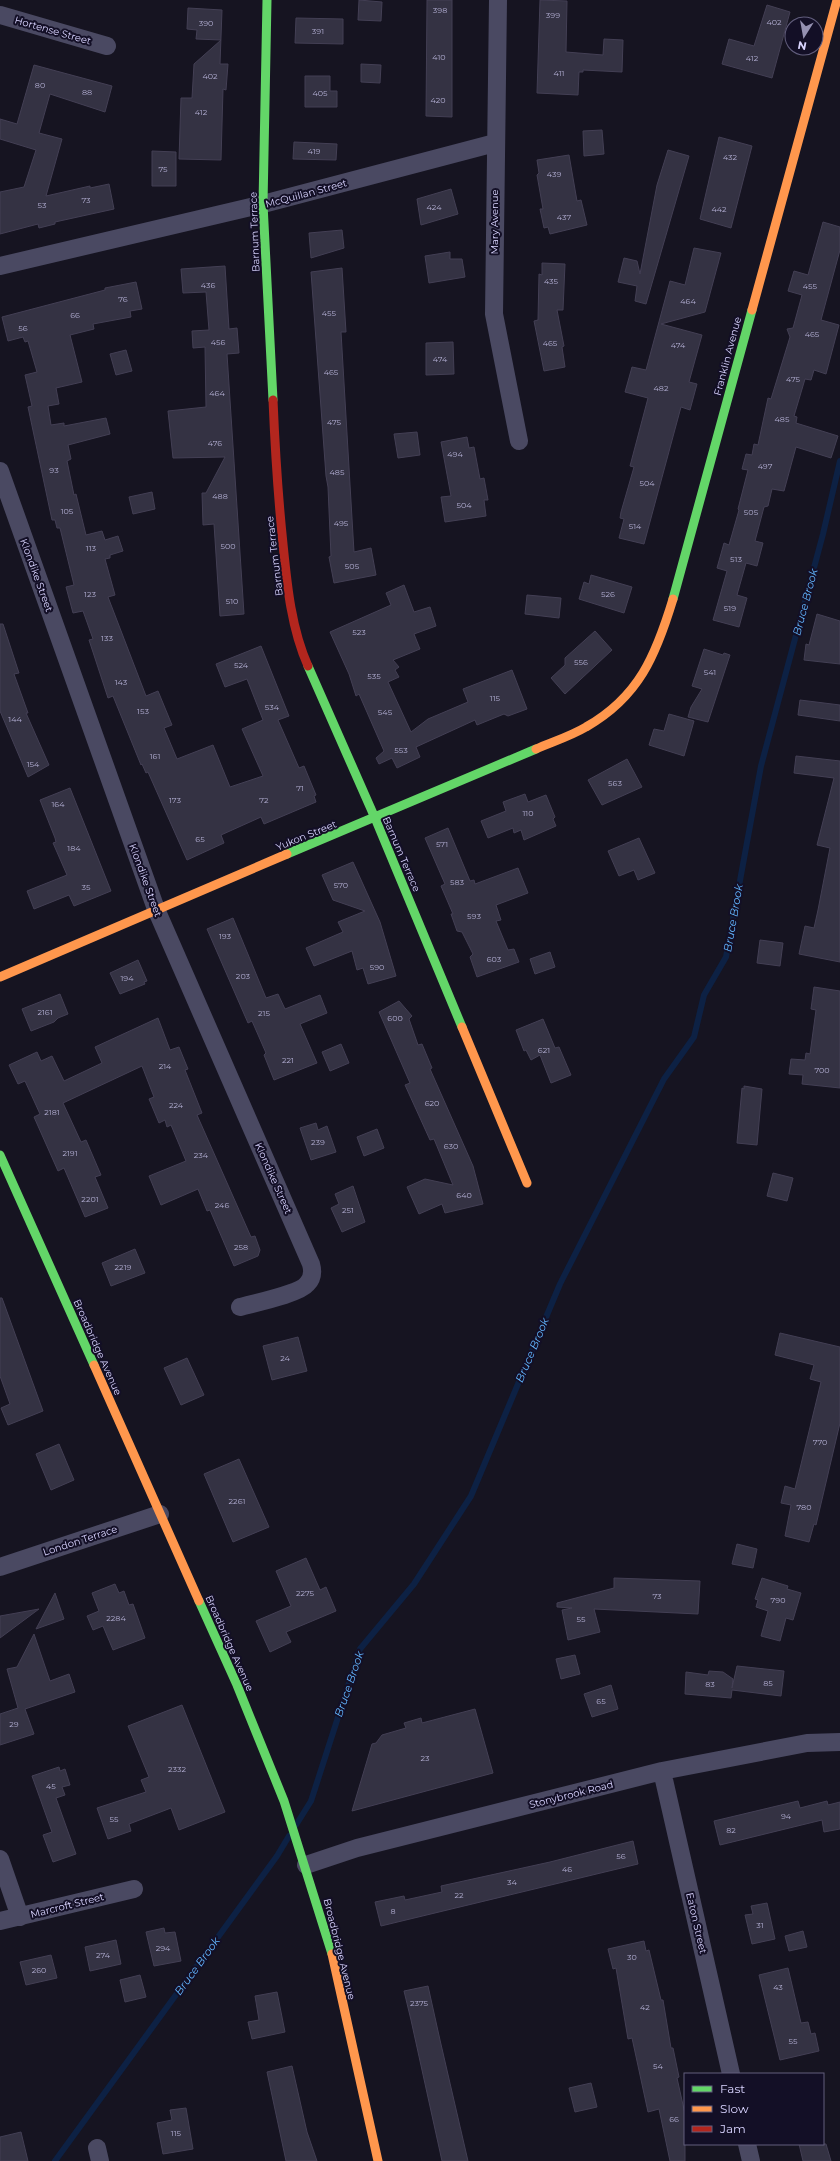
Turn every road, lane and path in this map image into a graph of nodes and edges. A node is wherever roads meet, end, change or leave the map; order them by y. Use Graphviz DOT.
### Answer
graph roads {
  1 [pos="267,0"];
  2 [pos="498,0"];
  3 [pos="837,0"];
  4 [pos="0,14"];
  5 [pos="107,46"];
  6 [pos="495,142"];
  7 [pos="263,204"];
  8 [pos="0,266"];
  9 [pos="519,441"];
  10 [pos="0,471"];
  11 [pos="617,706"];
  12 [pos="374,818"];
  13 [pos="156,908"];
  14 [pos="0,977"];
  15 [pos="0,1155"];
  16 [pos="527,1183"];
  17 [pos="240,1307"];
  18 [pos="160,1514"];
  19 [pos="0,1567"];
  20 [pos="840,1742"];
  21 [pos="662,1771"];
  22 [pos="0,1859"];
  23 [pos="306,1865"];
  24 [pos="134,1889"];
  25 [pos="20,1917"];
  26 [pos="0,1921"];
  27 [pos="731,2073"];
  28 [pos="747,2145"];
  29 [pos="378,2161"];
  30 [pos="751,2161"];
  1 -- 7 [label="street, Barnum Terrace"];
  2 -- 6 [label="street, Mary Avenue"];
  3 -- 11 [label="street, Franklin Avenue"];
  4 -- 5 [label="street, Hortense Street"];
  6 -- 7 [label="street, McQuillan Street"];
  6 -- 9 [label="street, Mary Avenue"];
  7 -- 8 [label="street, McQuillan Street"];
  7 -- 12 [label="street, Barnum Terrace"];
  10 -- 13 [label="street, Klondike Street"];
  11 -- 12 [label="street, Yukon Street"];
  12 -- 13 [label="street, Yukon Street"];
  12 -- 16 [label="street, Barnum Terrace"];
  13 -- 14 [label="street, Yukon Street"];
  13 -- 17 [label="street, Klondike Street"];
  15 -- 18 [label="street, Broadbridge Avenue"];
  18 -- 19 [label="street, London Terrace"];
  18 -- 23 [label="street, Broadbridge Avenue"];
  20 -- 21 [label="street, Stonybrook Road"];
  21 -- 23 [label="street, Stonybrook Road"];
  21 -- 27 [label="street, Eaton Street"];
  22 -- 25 [label="street"];
  23 -- 29 [label="street, Broadbridge Avenue"];
  24 -- 25 [label="street, Marcroft Street"];
  25 -- 26 [label="street, Marcroft Street"];
  28 -- 30 [label="street"];
}
